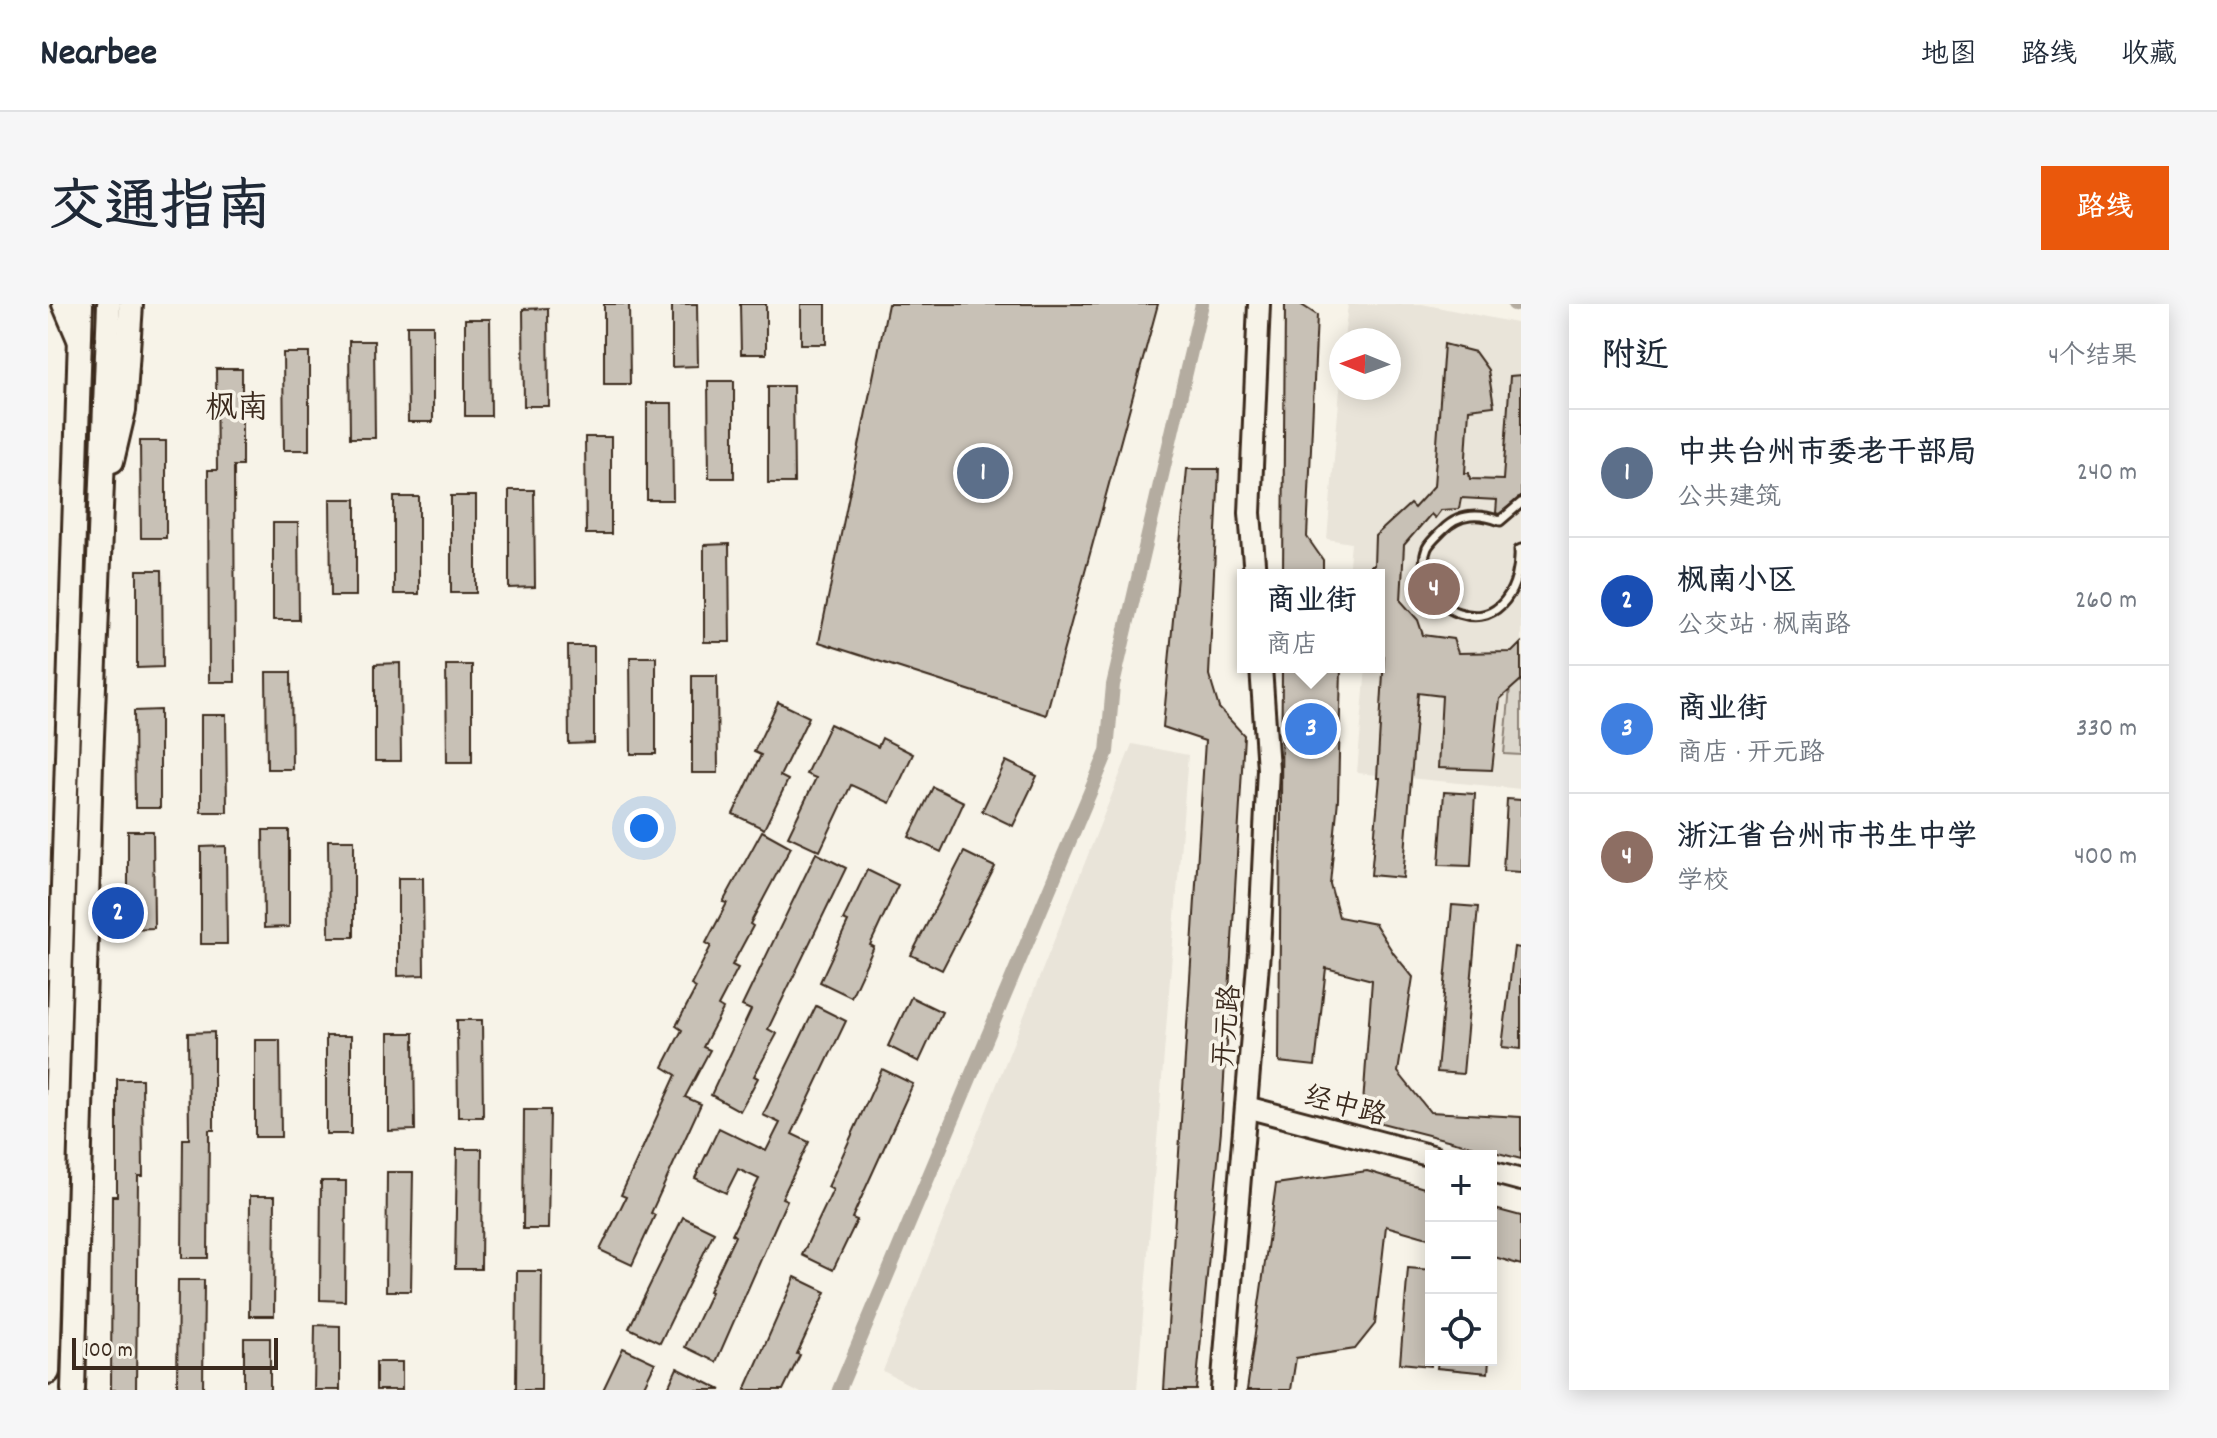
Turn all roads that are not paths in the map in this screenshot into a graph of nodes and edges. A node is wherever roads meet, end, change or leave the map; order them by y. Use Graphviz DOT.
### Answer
graph roads {
  1 [pos="63,304"];
  2 [pos="81,304"];
  3 [pos="109,304"];
  4 [pos="131,304"];
  5 [pos="1259,304"];
  6 [pos="80,344"];
  7 [pos="101,488"];
  8 [pos="1521,503"];
  9 [pos="1521,549"];
  10 [pos="1255,569"];
  11 [pos="1261,673"];
  12 [pos="1246,1107"];
  13 [pos="1425,1154"];
  14 [pos="1497,1174"];
  15 [pos="1521,1180"];
  16 [pos="48,1372"];
  17 [pos="73,1390"];
  18 [pos="1222,1390"];
  1 -- 6 [label="main road"];
  2 -- 6 [label="main road"];
  3 -- 7 [label="main road"];
  4 -- 7 [label="main road"];
  5 -- 10 [label="main road"];
  6 -- 16 [label="main road"];
  7 -- 17 [label="main road"];
  8 -- 9 [label="lane"];
  11 -- 12 [label="main road, 开元路"];
  12 -- 13 [label="main road, 经中路"];
  12 -- 18 [label="main road, 开元路"];
  14 -- 15 [label="main road"];
}
